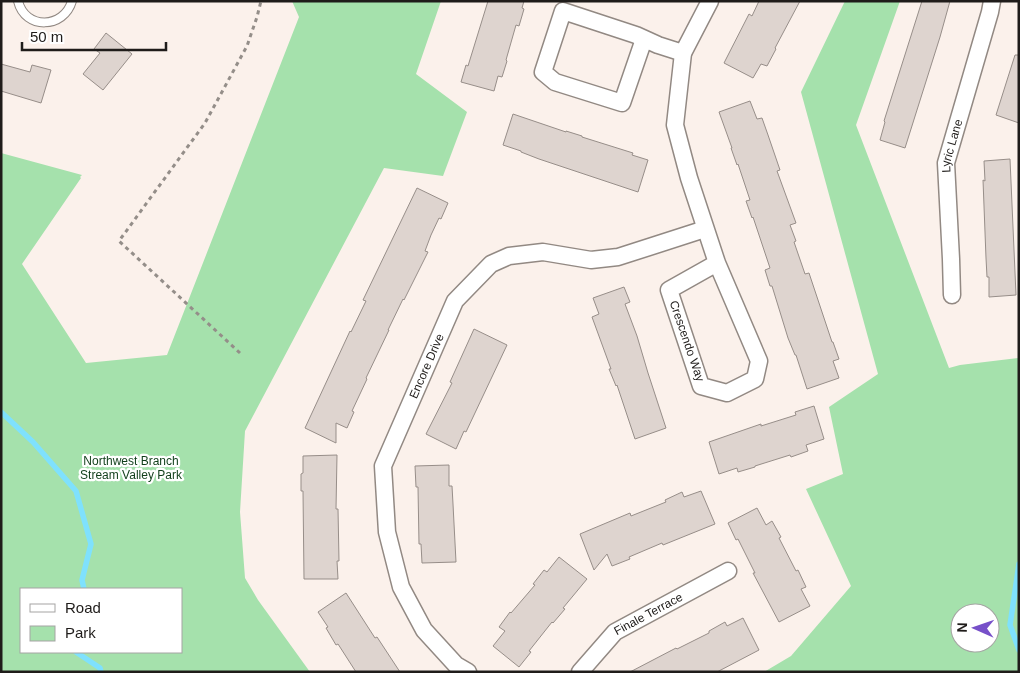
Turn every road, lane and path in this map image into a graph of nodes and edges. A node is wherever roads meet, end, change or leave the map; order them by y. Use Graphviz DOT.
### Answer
graph roads {
  1 [pos="18,1"];
  2 [pos="72,1"];
  3 [pos="261,1"];
  4 [pos="710,1"];
  5 [pos="992,1"];
  6 [pos="644,39"];
  7 [pos="683,53"];
  8 [pos="705,229"];
  9 [pos="717,263"];
  10 [pos="952,296"];
  11 [pos="240,353"];
  12 [pos="728,572"];
  13 [pos="468,672"];
  14 [pos="580,672"];
  1 -- 2 [label="lane"];
  3 -- 11 [label="path"];
  4 -- 7 [label="street, Crescendo Way"];
  5 -- 10 [label="street, Lyric Lane"];
  6 -- 6 [label="street"];
  6 -- 7 [label="street"];
  7 -- 8 [label="street, Crescendo Way"];
  8 -- 9 [label="street, Crescendo Way"];
  8 -- 13 [label="street, Encore Drive"];
  9 -- 9 [label="street, Crescendo Way"];
  12 -- 14 [label="street, Finale Terrace"];
}
